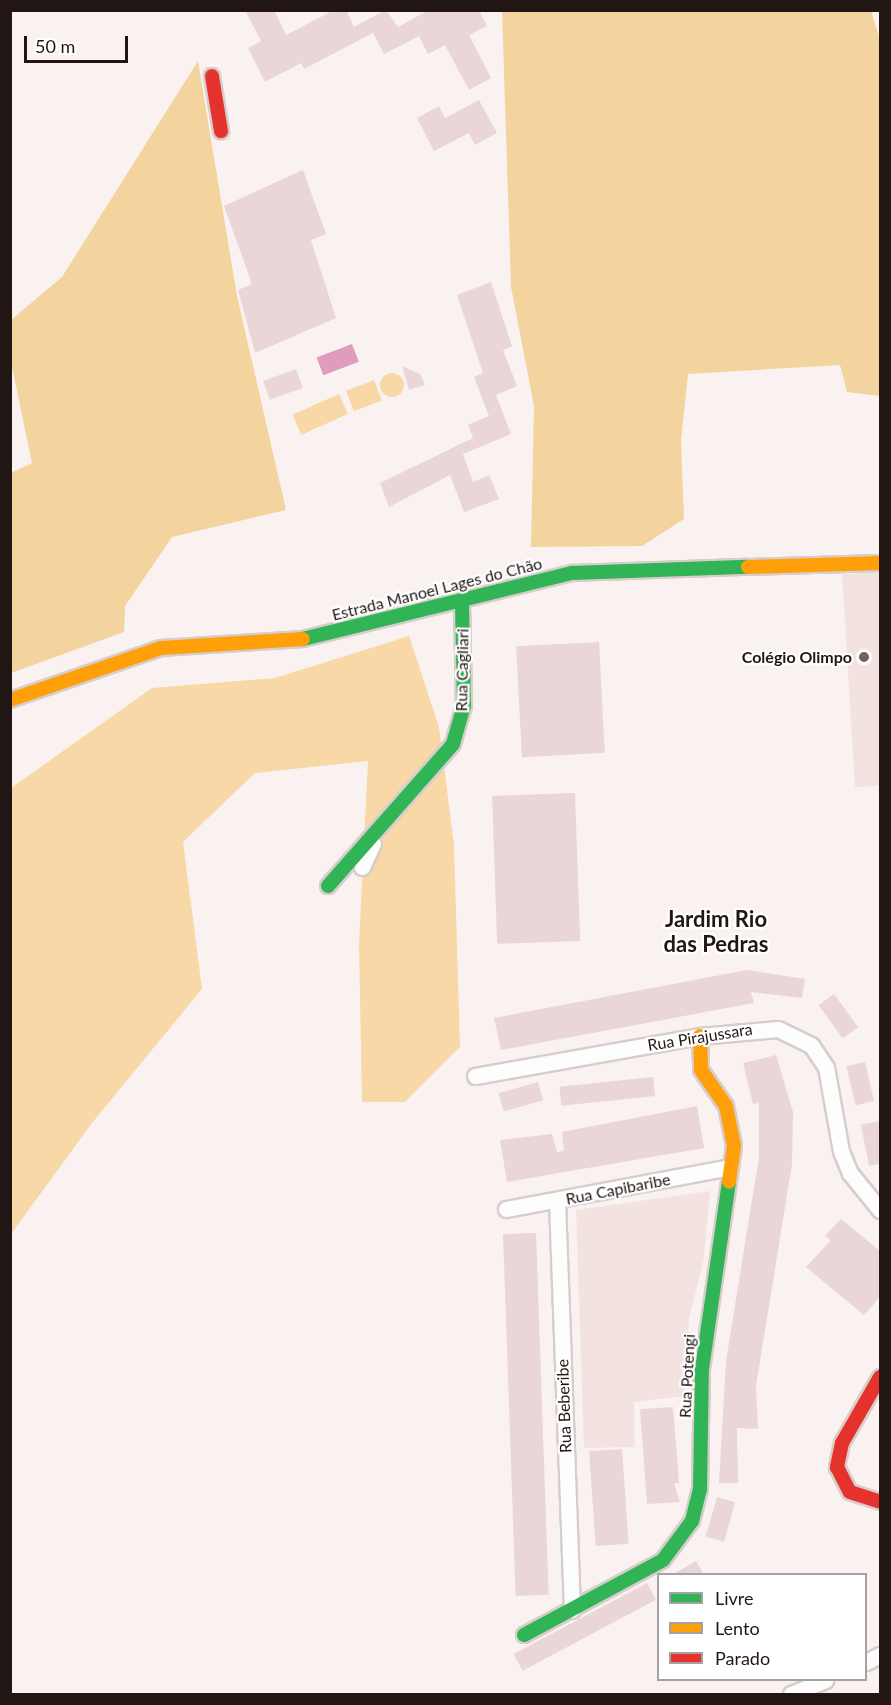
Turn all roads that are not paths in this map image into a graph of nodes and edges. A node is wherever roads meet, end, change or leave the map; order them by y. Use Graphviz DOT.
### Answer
graph roads {
  1 [pos="212,76"];
  2 [pos="221,131"];
  3 [pos="880,563"];
  4 [pos="462,602"];
  5 [pos="10,700"];
  6 [pos="384,818"];
  7 [pos="362,867"];
  8 [pos="328,886"];
  9 [pos="700,1036"];
  10 [pos="475,1076"];
  11 [pos="730,1167"];
  12 [pos="557,1201"];
  13 [pos="506,1209"];
  14 [pos="880,1210"];
  15 [pos="880,1377"];
  16 [pos="880,1502"];
  17 [pos="572,1610"];
  18 [pos="524,1635"];
  19 [pos="823,1681"];
  20 [pos="791,1695"];
  1 -- 2 [label="street"];
  3 -- 4 [label="street, Estrada Manoel Lages do Chão"];
  4 -- 5 [label="street, Estrada Manoel Lages do Chão"];
  4 -- 6 [label="street, Rua Cagliari"];
  6 -- 7 [label="street, Rua Cagliari"];
  6 -- 8 [label="street, Rua Cagliari"];
  9 -- 10 [label="street, Rua Pirajussara"];
  9 -- 11 [label="street, Rua Potengi"];
  9 -- 14 [label="street, Rua Pirajussara"];
  11 -- 12 [label="street, Rua Capibaribe"];
  11 -- 17 [label="street, Rua Potengi"];
  12 -- 13 [label="street, Rua Capibaribe"];
  12 -- 17 [label="street, Rua Beberibe"];
  15 -- 16 [label="street"];
  17 -- 18 [label="street, Rua Potengi"];
  19 -- 20 [label="street"];
}
